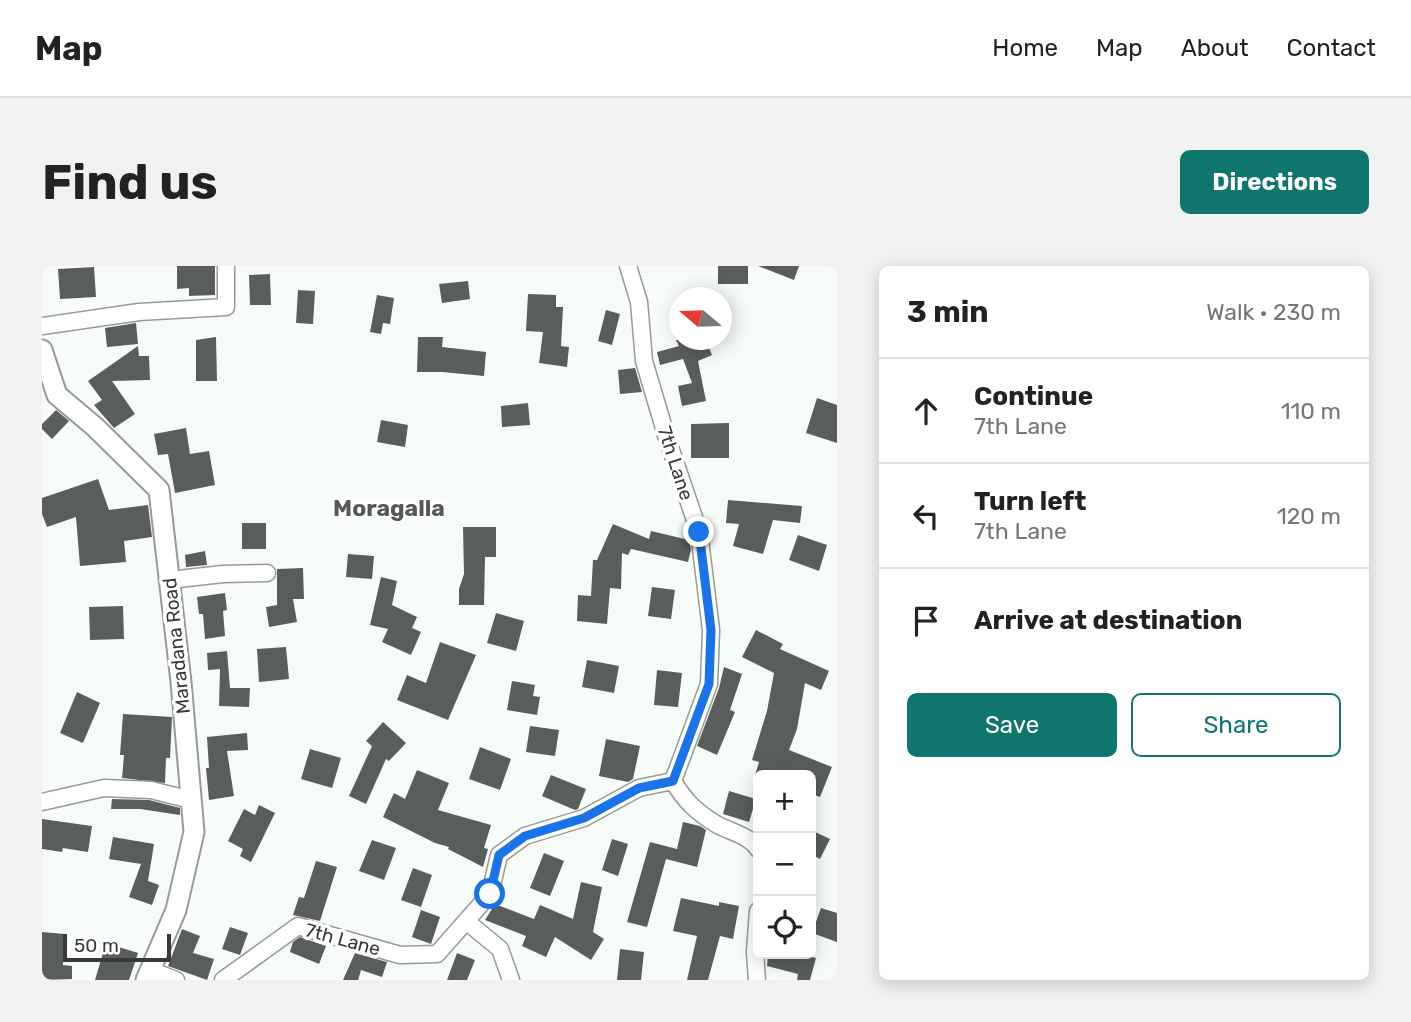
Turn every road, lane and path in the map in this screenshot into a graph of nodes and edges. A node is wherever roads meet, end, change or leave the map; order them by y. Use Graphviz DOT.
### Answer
graph roads {
  1 [pos="226,266"];
  2 [pos="628,266"];
  3 [pos="42,326"];
  4 [pos="42,350"];
  5 [pos="267,573"];
  6 [pos="169,580"];
  7 [pos="673,781"];
  8 [pos="191,800"];
  9 [pos="42,802"];
  10 [pos="753,841"];
  11 [pos="466,921"];
  12 [pos="756,959"];
  13 [pos="148,975"];
  14 [pos="176,980"];
  15 [pos="223,980"];
  16 [pos="511,980"];
  17 [pos="757,980"];
  1 -- 3 [label="street"];
  2 -- 7 [label="street, 7th Lane"];
  4 -- 6 [label="street, Maradana Road"];
  5 -- 6 [label="street"];
  6 -- 8 [label="street, Maradana Road"];
  7 -- 10 [label="street"];
  7 -- 11 [label="street, 7th Lane"];
  8 -- 9 [label="street"];
  8 -- 13 [label="street, Maradana Road"];
  11 -- 15 [label="street, 7th Lane"];
  11 -- 16 [label="street"];
  12 -- 17 [label="street"];
  13 -- 14 [label="street"];
}
